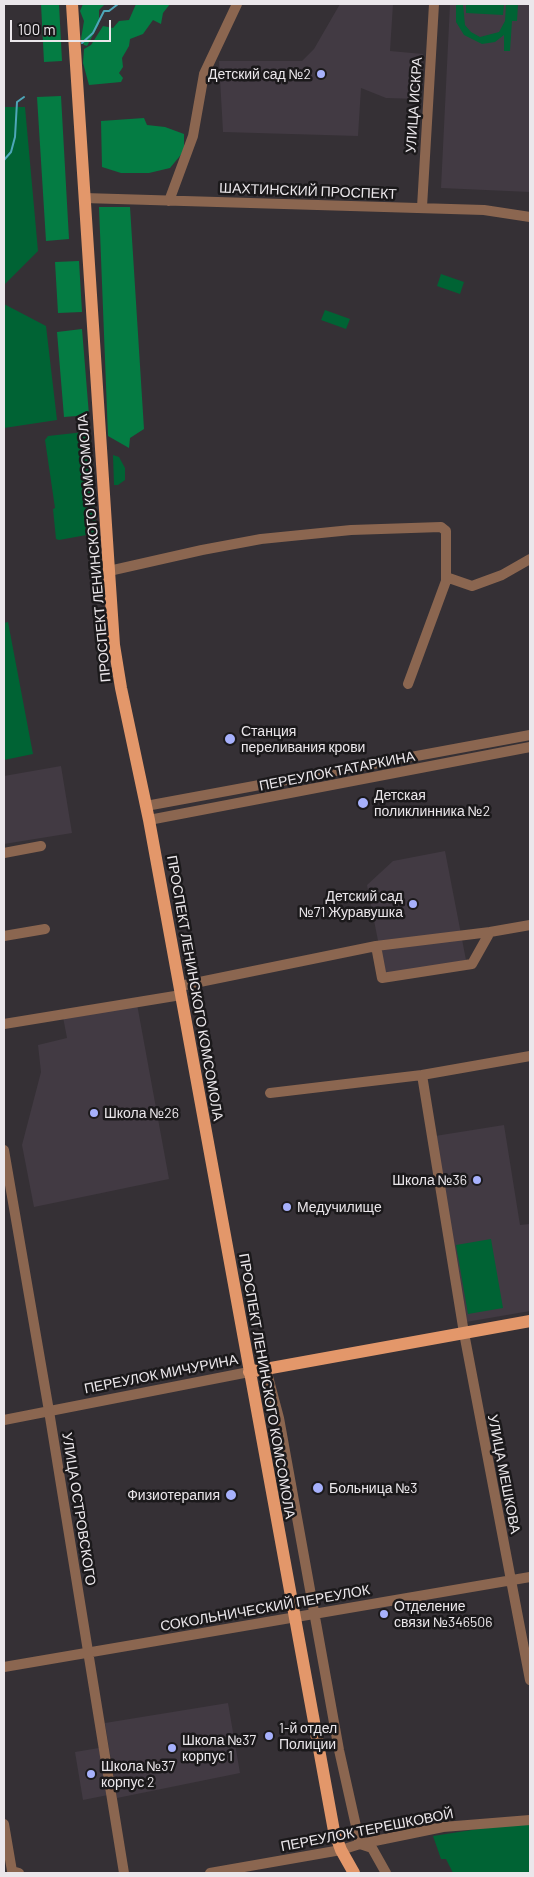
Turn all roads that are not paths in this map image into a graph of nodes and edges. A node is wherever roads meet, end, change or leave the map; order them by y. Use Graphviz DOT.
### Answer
graph roads {
  1 [pos="72,4"];
  2 [pos="238,4"];
  3 [pos="434,4"];
  4 [pos="84,198"];
  5 [pos="169,201"];
  6 [pos="422,207"];
  7 [pos="530,216"];
  8 [pos="530,559"];
  9 [pos="109,571"];
  10 [pos="446,577"];
  11 [pos="408,684"];
  12 [pos="530,735"];
  13 [pos="530,747"];
  14 [pos="146,806"];
  15 [pos="149,820"];
  16 [pos="41,846"];
  17 [pos="4,853"];
  18 [pos="530,925"];
  19 [pos="45,929"];
  20 [pos="490,932"];
  21 [pos="4,936"];
  22 [pos="376,946"];
  23 [pos="180,990"];
  24 [pos="4,1024"];
  25 [pos="530,1056"];
  26 [pos="422,1075"];
  27 [pos="270,1094"];
  28 [pos="4,1150"];
  29 [pos="530,1321"];
  30 [pos="464,1333"];
  31 [pos="266,1369"];
  32 [pos="249,1372"];
  33 [pos="49,1411"];
  34 [pos="4,1420"];
  35 [pos="530,1577"];
  36 [pos="510,1580"];
  37 [pos="313,1613"];
  38 [pos="294,1616"];
  39 [pos="88,1652"];
  40 [pos="4,1667"];
  41 [pos="530,1680"];
  42 [pos="530,1820"];
  43 [pos="4,1824"];
  44 [pos="360,1844"];
  45 [pos="341,1850"];
  46 [pos="15,1872"];
  47 [pos="124,1873"];
  48 [pos="210,1873"];
  49 [pos="354,1873"];
  50 [pos="386,1873"];
  1 -- 4 [label="main road, ПРОСПЕКТ ЛЕНИНСКОГО КОМСОМОЛА"];
  2 -- 5 [label="street"];
  3 -- 6 [label="street, УЛИЦА ИСКРА"];
  4 -- 5 [label="street, ШАХТИНСКИЙ ПРОСПЕКТ"];
  4 -- 9 [label="main road, ПРОСПЕКТ ЛЕНИНСКОГО КОМСОМОЛА"];
  5 -- 6 [label="street, ШАХТИНСКИЙ ПРОСПЕКТ"];
  6 -- 7 [label="street, ШАХТИНСКИЙ ПРОСПЕКТ"];
  8 -- 10 [label="street"];
  9 -- 10 [label="street"];
  9 -- 14 [label="main road, ПРОСПЕКТ ЛЕНИНСКОГО КОМСОМОЛА"];
  10 -- 11 [label="street"];
  12 -- 14 [label="street, ПЕРЕУЛОК ТАТАРКИНА"];
  13 -- 15 [label="street, ПЕРЕУЛОК ТАТАРКИНА"];
  14 -- 15 [label="main road, ПРОСПЕКТ ЛЕНИНСКОГО КОМСОМОЛА"];
  15 -- 23 [label="main road, ПРОСПЕКТ ЛЕНИНСКОГО КОМСОМОЛА"];
  16 -- 17 [label="street"];
  18 -- 20 [label="street"];
  19 -- 21 [label="street"];
  20 -- 22 [label="street"];
  20 -- 22 [label="street"];
  22 -- 23 [label="street"];
  23 -- 24 [label="street"];
  23 -- 32 [label="main road, ПРОСПЕКТ ЛЕНИНСКОГО КОМСОМОЛА"];
  25 -- 26 [label="street"];
  26 -- 27 [label="street"];
  26 -- 30 [label="street, УЛИЦА МЕШКОВА"];
  28 -- 33 [label="street, УЛИЦА ОСТРОВСКОГО"];
  29 -- 30 [label="main road, ПЕРЕУЛОК МИЧУРИНА"];
  30 -- 31 [label="main road, ПЕРЕУЛОК МИЧУРИНА"];
  30 -- 36 [label="street, УЛИЦА МЕШКОВА"];
  31 -- 32 [label="main road, ПЕРЕУЛОК МИЧУРИНА"];
  31 -- 37 [label="street"];
  32 -- 33 [label="street, ПЕРЕУЛОК МИЧУРИНА"];
  32 -- 38 [label="main road, ПРОСПЕКТ ЛЕНИНСКОГО КОМСОМОЛА"];
  33 -- 34 [label="street, ПЕРЕУЛОК МИЧУРИНА"];
  33 -- 39 [label="street, УЛИЦА ОСТРОВСКОГО"];
  35 -- 36 [label="street, СОКОЛЬНИЧЕСКИЙ ПЕРЕУЛОК"];
  36 -- 37 [label="street, СОКОЛЬНИЧЕСКИЙ ПЕРЕУЛОК"];
  36 -- 41 [label="street, УЛИЦА МЕШКОВА"];
  37 -- 38 [label="street, СОКОЛЬНИЧЕСКИЙ ПЕРЕУЛОК"];
  37 -- 44 [label="street"];
  38 -- 39 [label="street, СОКОЛЬНИЧЕСКИЙ ПЕРЕУЛОК"];
  38 -- 45 [label="main road, ПРОСПЕКТ ЛЕНИНСКОГО КОМСОМОЛА"];
  39 -- 40 [label="street, СОКОЛЬНИЧЕСКИЙ ПЕРЕУЛОК"];
  39 -- 47 [label="street, УЛИЦА ОСТРОВСКОГО"];
  42 -- 44 [label="street, ПЕРЕУЛОК ТЕРЕШКОВОЙ"];
  43 -- 46 [label="street"];
  44 -- 45 [label="street, ПЕРЕУЛОК ТЕРЕШКОВОЙ"];
  44 -- 50 [label="street"];
  45 -- 48 [label="street, ПЕРЕУЛОК ТЕРЕШКОВОЙ"];
  45 -- 49 [label="main road, ПРОСПЕКТ ЛЕНИНСКОГО КОМСОМОЛА"];
}
